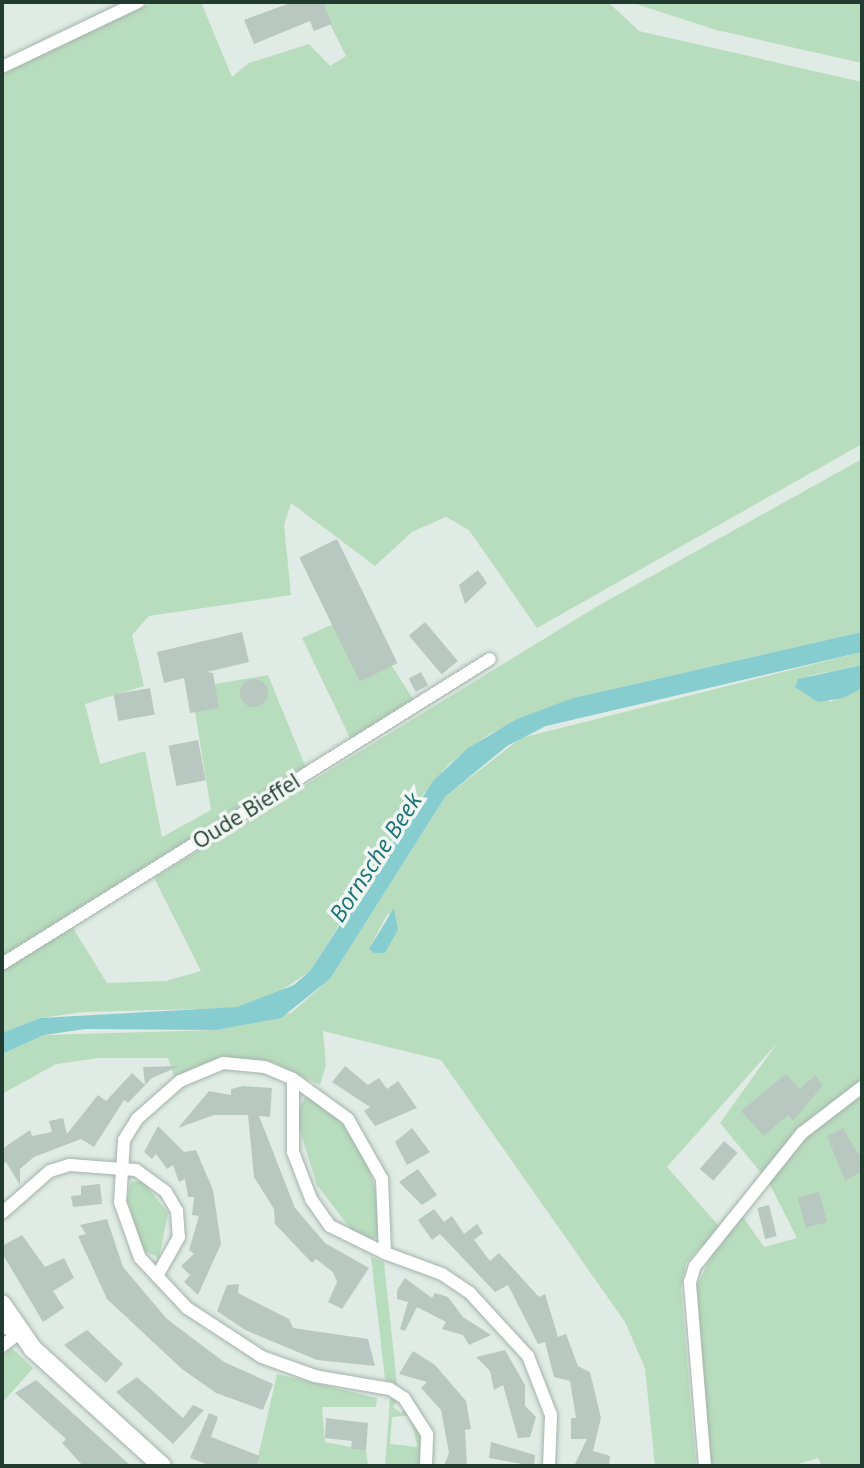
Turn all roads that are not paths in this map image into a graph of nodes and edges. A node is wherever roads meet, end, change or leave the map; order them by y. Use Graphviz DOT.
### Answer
graph roads {
  1 [pos="138,2"];
  2 [pos="2,67"];
  3 [pos="490,659"];
  4 [pos="2,964"];
  5 [pos="293,1079"];
  6 [pos="862,1087"];
  7 [pos="119,1166"];
  8 [pos="2,1213"];
  9 [pos="386,1252"];
  10 [pos="157,1276"];
  11 [pos="2,1304"];
  12 [pos="2,1326"];
  13 [pos="18,1334"];
  14 [pos="2,1346"];
  15 [pos="162,1466"];
  16 [pos="426,1466"];
  17 [pos="549,1466"];
  18 [pos="705,1466"];
  1 -- 2 [label="street"];
  3 -- 4 [label="street, Oude Bieffel"];
  5 -- 7 [label="street"];
  5 -- 9 [label="street"];
  5 -- 9 [label="street"];
  6 -- 18 [label="street"];
  7 -- 8 [label="street"];
  7 -- 10 [label="street"];
  7 -- 10 [label="street"];
  9 -- 17 [label="street"];
  10 -- 16 [label="street"];
  11 -- 13 [label="street"];
  12 -- 13 [label="street"];
  13 -- 14 [label="street"];
  13 -- 15 [label="street"];
}
